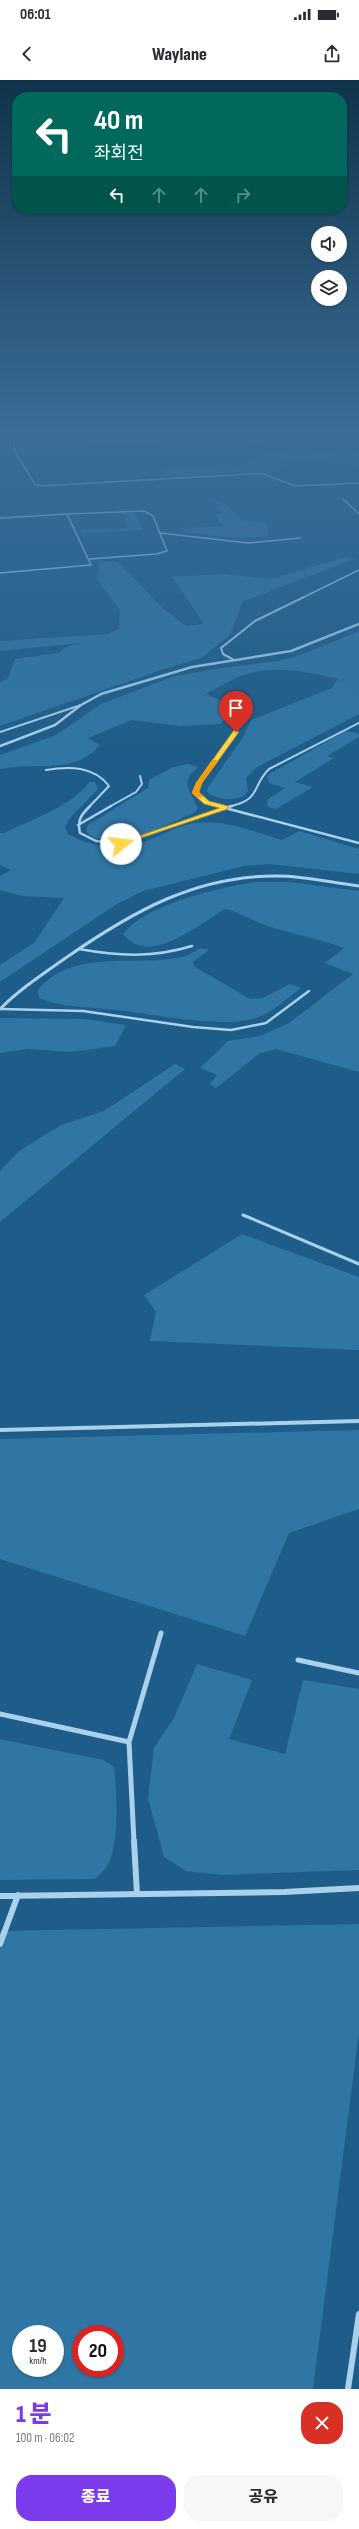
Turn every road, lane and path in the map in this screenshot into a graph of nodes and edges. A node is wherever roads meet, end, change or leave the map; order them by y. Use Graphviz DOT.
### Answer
graph roads {
  1 [pos="81,541"];
  2 [pos="163,541"];
  3 [pos="232,541"];
  4 [pos="279,541"];
  5 [pos="90,559"];
  6 [pos="359,570"];
  7 [pos="0,573"];
  8 [pos="359,624"];
  9 [pos="234,660"];
  10 [pos="81,705"];
  11 [pos="245,719"];
  12 [pos="359,723"];
  13 [pos="0,732"];
  14 [pos="0,746"];
  15 [pos="46,770"];
  16 [pos="140,776"];
  17 [pos="226,808"];
  18 [pos="78,825"];
  19 [pos="359,843"];
  20 [pos="359,886"];
  21 [pos="192,946"];
  22 [pos="79,949"];
  23 [pos="309,991"];
  24 [pos="1,1009"];
  25 [pos="243,1216"];
  26 [pos="359,1264"];
  27 [pos="359,1421"];
  28 [pos="0,1430"];
  29 [pos="161,1633"];
  30 [pos="298,1660"];
  31 [pos="359,1673"];
  32 [pos="0,1714"];
  33 [pos="129,1742"];
  34 [pos="359,1888"];
  35 [pos="137,1894"];
  36 [pos="18,1895"];
  37 [pos="0,1896"];
  38 [pos="0,1944"];
  39 [pos="359,2314"];
  40 [pos="348,2389"];
  1 -- 5 [label="lane"];
  2 -- 5 [label="lane"];
  3 -- 4 [label="lane"];
  5 -- 7 [label="lane"];
  6 -- 9 [label="lane"];
  8 -- 9 [label="street"];
  9 -- 10 [label="street"];
  10 -- 13 [label="lane"];
  10 -- 14 [label="street"];
  11 -- 17 [label="lane"];
  12 -- 17 [label="lane"];
  15 -- 18 [label="lane"];
  16 -- 18 [label="lane"];
  17 -- 18 [label="lane"];
  17 -- 19 [label="lane"];
  20 -- 22 [label="street"];
  21 -- 22 [label="lane"];
  22 -- 24 [label="street"];
  23 -- 24 [label="lane"];
  25 -- 26 [label="lane"];
  27 -- 28 [label="lane"];
  29 -- 33 [label="street"];
  30 -- 31 [label="street"];
  32 -- 33 [label="street"];
  33 -- 35 [label="street"];
  34 -- 35 [label="street"];
  35 -- 36 [label="street"];
  36 -- 37 [label="street"];
  36 -- 38 [label="street"];
  39 -- 40 [label="street"];
}
